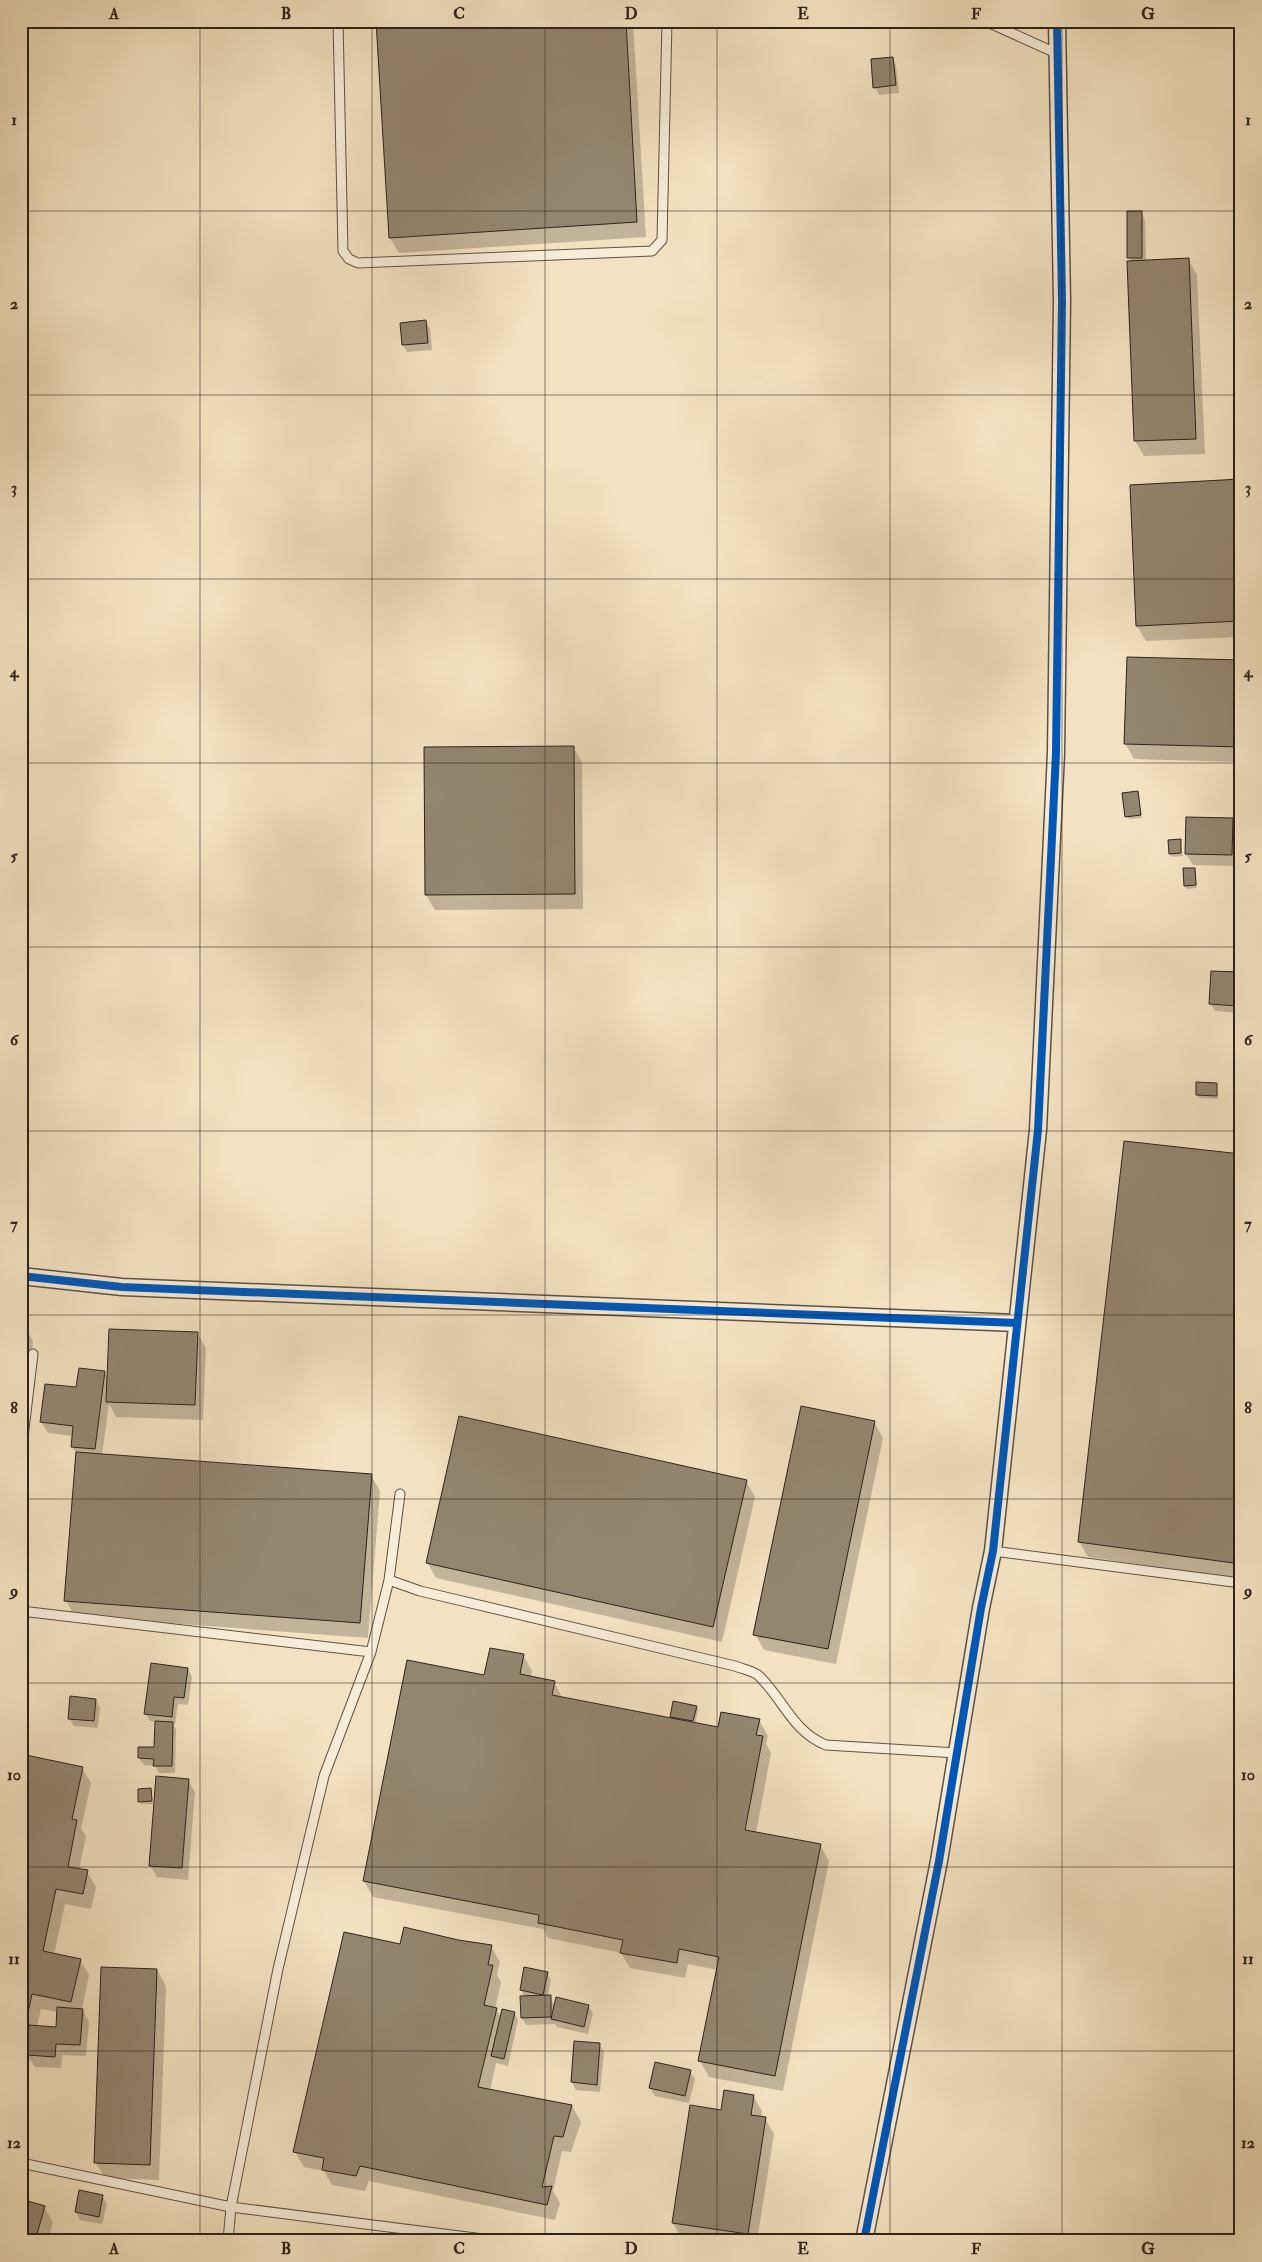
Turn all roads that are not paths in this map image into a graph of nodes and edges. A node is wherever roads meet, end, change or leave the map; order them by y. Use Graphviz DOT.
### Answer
graph roads {
  1 [pos="338,21"];
  2 [pos="667,21"];
  3 [pos="986,21"];
  4 [pos="1057,21"];
  5 [pos="1058,54"];
  6 [pos="21,1276"];
  7 [pos="1017,1323"];
  8 [pos="33,1354"];
  9 [pos="21,1454"];
  10 [pos="400,1494"];
  11 [pos="993,1551"];
  12 [pos="389,1580"];
  13 [pos="1241,1583"];
  14 [pos="21,1611"];
  15 [pos="371,1652"];
  16 [pos="957,1752"];
  17 [pos="21,2163"];
  18 [pos="231,2206"];
  19 [pos="228,2241"];
  20 [pos="498,2241"];
  21 [pos="864,2241"];
  1 -- 2 [label="lane"];
  3 -- 5 [label="lane"];
  4 -- 5 [label="street"];
  5 -- 7 [label="street"];
  6 -- 7 [label="street"];
  7 -- 11 [label="street"];
  8 -- 9 [label="lane"];
  10 -- 12 [label="lane"];
  11 -- 13 [label="lane"];
  11 -- 16 [label="street"];
  12 -- 15 [label="lane"];
  12 -- 16 [label="lane"];
  14 -- 15 [label="lane"];
  15 -- 18 [label="lane"];
  16 -- 21 [label="street"];
  17 -- 18 [label="lane"];
  18 -- 19 [label="lane"];
  18 -- 20 [label="lane"];
}
